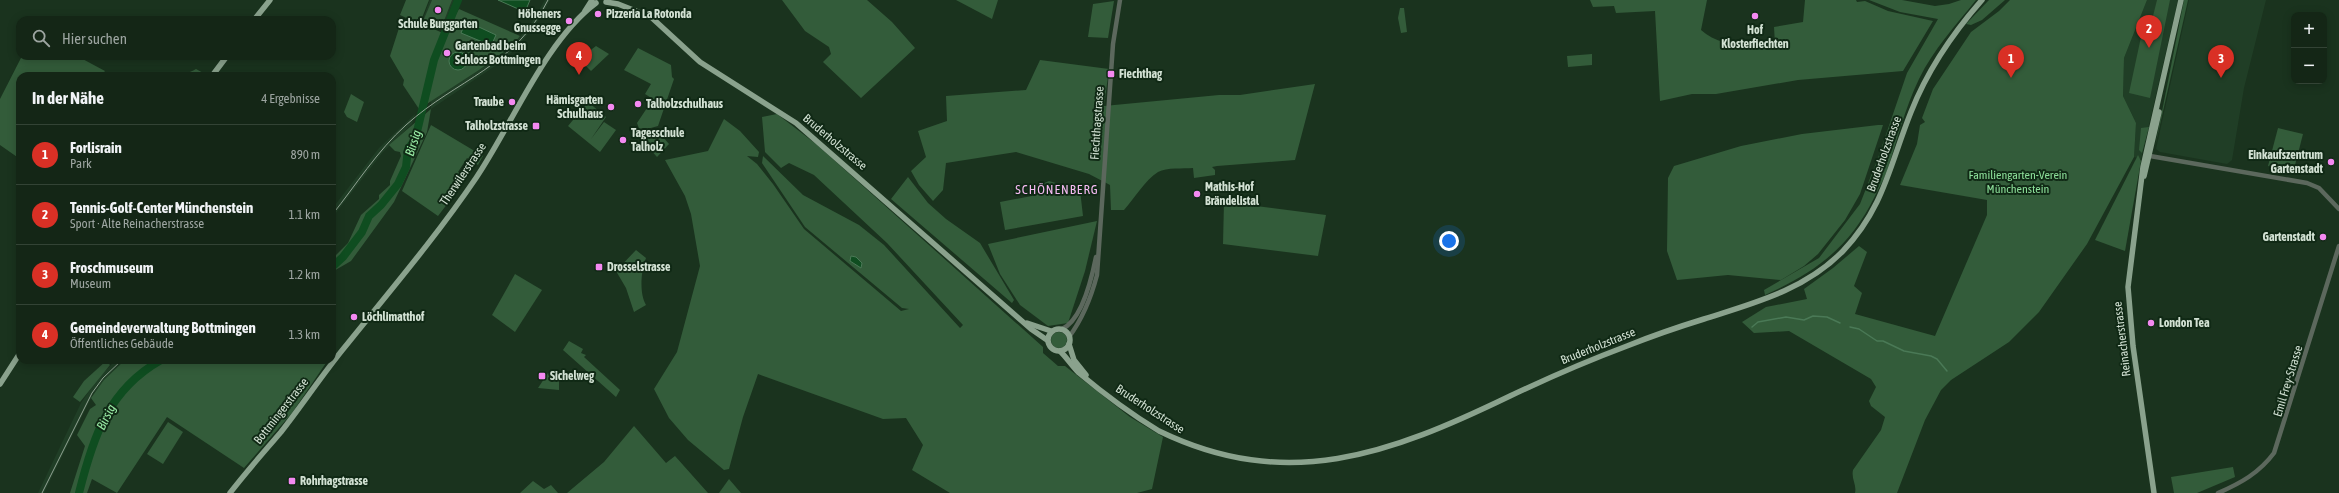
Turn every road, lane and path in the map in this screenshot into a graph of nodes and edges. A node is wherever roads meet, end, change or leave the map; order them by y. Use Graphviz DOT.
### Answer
graph roads {
  1 [pos="270,0"];
  2 [pos="612,0"];
  3 [pos="1120,0"];
  4 [pos="1982,0"];
  5 [pos="2181,0"];
  6 [pos="593,1"];
  7 [pos="606,1"];
  8 [pos="618,4"];
  9 [pos="257,16"];
  10 [pos="224,60"];
  11 [pos="215,72"];
  12 [pos="2148,156"];
  13 [pos="2339,209"];
  14 [pos="2339,246"];
  15 [pos="1098,247"];
  16 [pos="1022,321"];
  17 [pos="1062,329"];
  18 [pos="1052,331"];
  19 [pos="1069,337"];
  20 [pos="1047,340"];
  21 [pos="349,342"];
  22 [pos="1069,344"];
  23 [pos="1060,351"];
  24 [pos="16,358"];
  25 [pos="336,359"];
  26 [pos="332,364"];
  27 [pos="1092,383"];
  28 [pos="0,384"];
  29 [pos="1310,468"];
  30 [pos="1316,468"];
  31 [pos="230,493"];
  32 [pos="2154,493"];
  33 [pos="2218,493"];
  1 -- 9 [label="main road"];
  2 -- 8 [label="main road, Bruderholzstrasse"];
  3 -- 15 [label="street, Fiechthagstrasse"];
  4 -- 30 [label="main road, Bruderholzstrasse"];
  5 -- 12 [label="main road, Reinacherstrasse"];
  6 -- 7 [label="main road, Bruderholzstrasse"];
  6 -- 21 [label="main road, Therwilerstrasse"];
  7 -- 8 [label="main road, Bruderholzstrasse"];
  8 -- 16 [label="main road, Bruderholzstrasse"];
  10 -- 11 [label="main road"];
  12 -- 13 [label="street"];
  12 -- 32 [label="main road, Reinacherstrasse"];
  14 -- 33 [label="street, Emil Frey-Strasse"];
  15 -- 17 [label="street, Fiechthagstrasse"];
  15 -- 19 [label="street, Fiechthagstrasse"];
  16 -- 18 [label="main road, Bruderholzstrasse"];
  16 -- 20 [label="main road, Bruderholzstrasse"];
  17 -- 18 [label="main road, Bruderholzstrasse"];
  17 -- 19 [label="main road"];
  18 -- 20 [label="main road"];
  19 -- 22 [label="main road, Bruderholzstrasse"];
  20 -- 23 [label="main road, Bruderholzstrasse"];
  21 -- 25 [label="main road, Bottmingerstrasse"];
  22 -- 23 [label="main road"];
  22 -- 27 [label="main road, Bruderholzstrasse"];
  23 -- 27 [label="main road, Bruderholzstrasse"];
  24 -- 28 [label="main road"];
  26 -- 31 [label="main road, Bottmingerstrasse"];
  27 -- 29 [label="main road, Bruderholzstrasse"];
}
